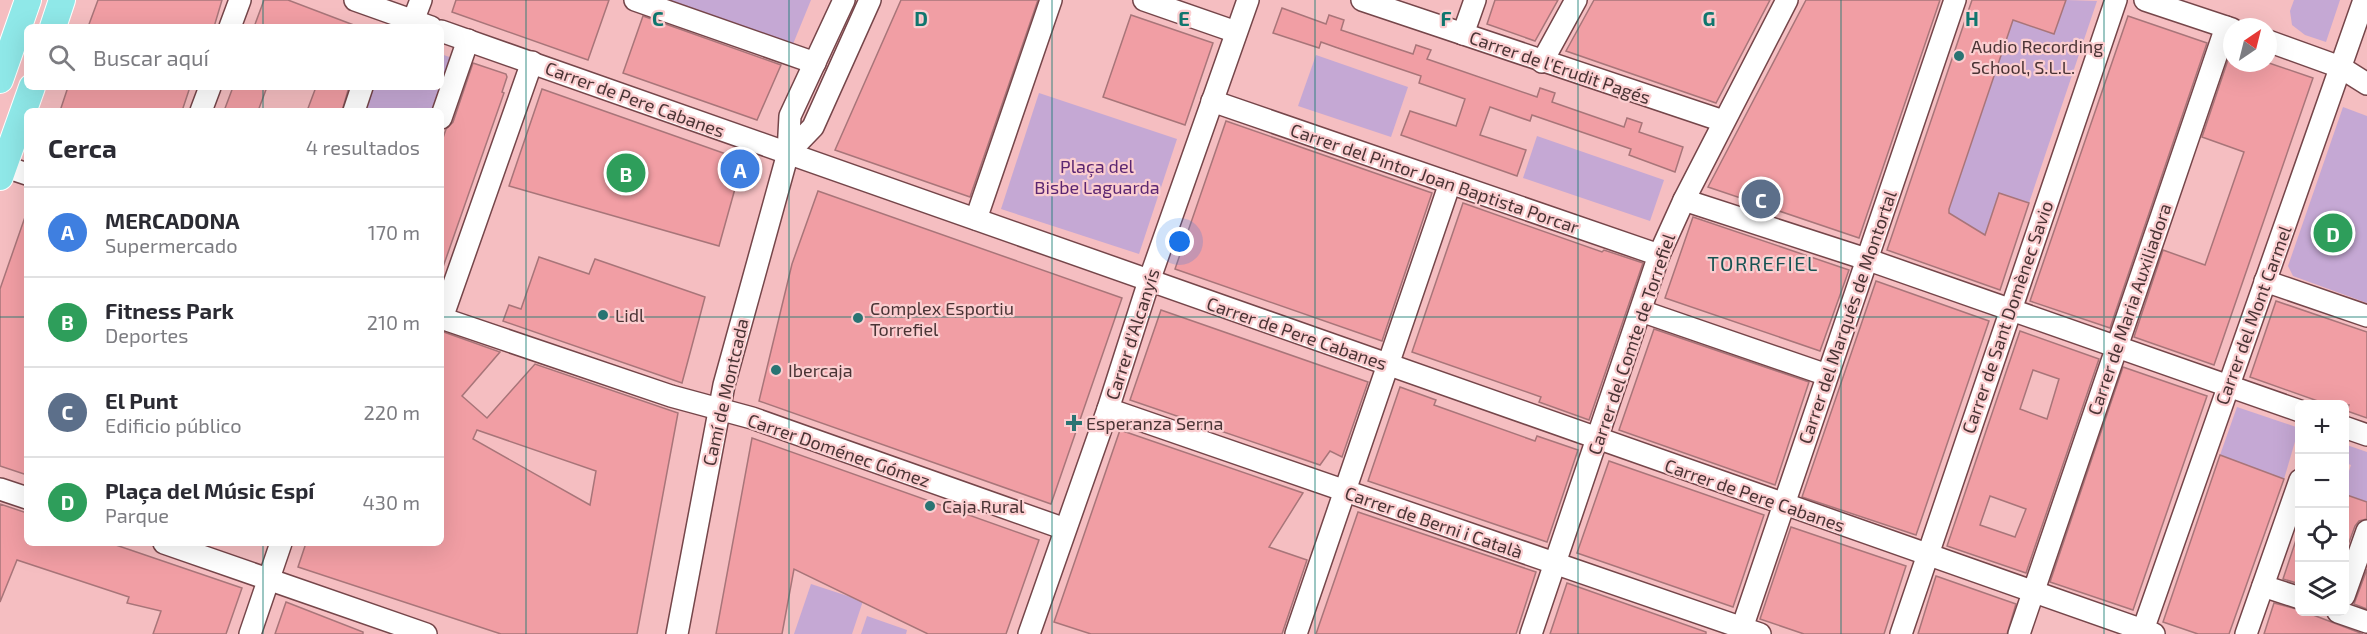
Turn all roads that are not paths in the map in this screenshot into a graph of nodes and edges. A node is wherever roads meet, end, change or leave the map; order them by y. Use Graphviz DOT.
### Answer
graph roads {
  1 [pos="28,0"];
  2 [pos="62,0"];
  3 [pos="240,0"];
  4 [pos="355,0"];
  5 [pos="421,0"];
  6 [pos="635,0"];
  7 [pos="844,0"];
  8 [pos="870,0"];
  9 [pos="1051,0"];
  10 [pos="1143,0"];
  11 [pos="1248,0"];
  12 [pos="1362,0"];
  13 [pos="1475,0"];
  14 [pos="1576,0"];
  15 [pos="1787,0"];
  16 [pos="1955,0"];
  17 [pos="2116,0"];
  18 [pos="2145,0"];
  19 [pos="2364,0"];
  20 [pos="387,20"];
  21 [pos="54,24"];
  22 [pos="231,24"];
  23 [pos="422,24"];
  24 [pos="2223,26"];
  25 [pos="444,32"];
  26 [pos="1236,32"];
  27 [pos="1463,34"];
  28 [pos="468,40"];
  29 [pos="2277,44"];
  30 [pos="2223,45"];
  31 [pos="532,62"];
  32 [pos="1542,62"];
  33 [pos="815,63"];
  34 [pos="2340,67"];
  35 [pos="0,80"];
  36 [pos="2367,84"];
  37 [pos="31,90"];
  38 [pos="209,90"];
  39 [pos="361,90"];
  40 [pos="1212,101"];
  41 [pos="26,108"];
  42 [pos="202,108"];
  43 [pos="355,108"];
  44 [pos="444,109"];
  45 [pos="24,115"];
  46 [pos="1723,122"];
  47 [pos="788,153"];
  48 [pos="8,170"];
  49 [pos="1450,183"];
  50 [pos="1684,200"];
  51 [pos="976,219"];
  52 [pos="1659,255"];
  53 [pos="1866,259"];
  54 [pos="1149,281"];
  55 [pos="2265,281"];
  56 [pos="444,310"];
  57 [pos="2010,310"];
  58 [pos="1641,311"];
  59 [pos="2367,316"];
  60 [pos="444,319"];
  61 [pos="2116,347"];
  62 [pos="1388,365"];
  63 [pos="1827,375"];
  64 [pos="2228,385"];
  65 [pos="1108,409"];
  66 [pos="2295,409"];
  67 [pos="718,411"];
  68 [pos="2349,429"];
  69 [pos="2367,435"];
  70 [pos="1598,440"];
  71 [pos="0,489"];
  72 [pos="1345,491"];
  73 [pos="2295,494"];
  74 [pos="24,497"];
  75 [pos="1783,505"];
  76 [pos="1065,530"];
  77 [pos="2367,531"];
  78 [pos="173,546"];
  79 [pos="280,546"];
  80 [pos="1927,556"];
  81 [pos="1555,563"];
  82 [pos="269,578"];
  83 [pos="2349,582"];
  84 [pos="2263,586"];
  85 [pos="2033,592"];
  86 [pos="2295,596"];
  87 [pos="2349,616"];
  88 [pos="2367,622"];
  89 [pos="1748,632"];
  90 [pos="2148,632"];
  91 [pos="249,634"];
  92 [pos="426,634"];
  93 [pos="677,634"];
  94 [pos="1030,634"];
  95 [pos="1296,634"];
  96 [pos="1531,634"];
  97 [pos="1901,634"];
  98 [pos="2019,634"];
  99 [pos="2246,634"];
  1 -- 35 [label="main road"];
  2 -- 21 [label="main road"];
  3 -- 22 [label="street"];
  4 -- 20 [label="street"];
  5 -- 23 [label="street"];
  6 -- 33 [label="street"];
  7 -- 33 [label="street, Camí de Montcada"];
  8 -- 47 [label="street, Camí de Montcada"];
  9 -- 51 [label="street"];
  10 -- 26 [label="street"];
  11 -- 26 [label="street, Carrer d'Alcanyís"];
  12 -- 27 [label="street, Carrer de l'Erudit Pagés"];
  13 -- 27 [label="street"];
  14 -- 32 [label="street"];
  15 -- 46 [label="street, Carrer del Comte de Torrefiel"];
  16 -- 53 [label="street, Carrer del Marqués de Montortal"];
  17 -- 57 [label="street, Carrer de Sant Domènec Savio"];
  18 -- 24 [label="street"];
  19 -- 34 [label="street, Carrer del Mont Carmel"];
  20 -- 23 [label="street"];
  25 -- 28 [label="street, Carrer de Pere Cabanes"];
  26 -- 40 [label="street, Carrer d'Alcanyís"];
  27 -- 32 [label="street, Carrer de l'Erudit Pagés"];
  28 -- 31 [label="street, Carrer de Pere Cabanes"];
  28 -- 44 [label="street"];
  29 -- 34 [label="street"];
  30 -- 61 [label="street, Carrer de Maria Auxiliadora"];
  31 -- 47 [label="street, Carrer de Pere Cabanes"];
  31 -- 56 [label="street"];
  32 -- 46 [label="street, Carrer de l'Erudit Pagés"];
  33 -- 47 [label="street, Camí de Montcada"];
  34 -- 36 [label="street"];
  34 -- 55 [label="street, Carrer del Mont Carmel"];
  37 -- 41 [label="main road"];
  38 -- 42 [label="street"];
  39 -- 43 [label="street"];
  40 -- 49 [label="street, Carrer del Pintor Joan Baptista Porcar"];
  40 -- 54 [label="street, Carrer d'Alcanyís"];
  45 -- 48 [label="main road"];
  46 -- 50 [label="street, Carrer del Comte de Torrefiel"];
  47 -- 51 [label="street, Carrer de Pere Cabanes"];
  47 -- 67 [label="street, Camí de Montcada"];
  49 -- 52 [label="street, Carrer del Pintor Joan Baptista Porcar"];
  49 -- 62 [label="street"];
  50 -- 52 [label="street, Carrer del Comte de Torrefiel"];
  50 -- 53 [label="street"];
  51 -- 54 [label="street, Carrer de Pere Cabanes"];
  52 -- 58 [label="street, Carrer del Comte de Torrefiel"];
  53 -- 57 [label="street"];
  53 -- 63 [label="street, Carrer del Marqués de Montortal"];
  54 -- 62 [label="street, Carrer de Pere Cabanes"];
  54 -- 65 [label="street, Carrer d'Alcanyís"];
  55 -- 59 [label="street"];
  55 -- 64 [label="street, Carrer del Mont Carmel"];
  57 -- 61 [label="street"];
  57 -- 80 [label="street, Carrer de Sant Domènec Savio"];
  58 -- 63 [label="street"];
  58 -- 70 [label="street, Carrer del Comte de Torrefiel"];
  60 -- 67 [label="street, Carrer Doménec Gómez"];
  61 -- 64 [label="street"];
  61 -- 85 [label="street, Carrer de Maria Auxiliadora"];
  62 -- 70 [label="street, Carrer de Pere Cabanes"];
  62 -- 72 [label="street"];
  63 -- 75 [label="street, Carrer del Marqués de Montortal"];
  64 -- 66 [label="street"];
  64 -- 90 [label="street, Carrer del Mont Carmel"];
  65 -- 72 [label="street, Carrer de Berni i Català"];
  65 -- 76 [label="street, Carrer d'Alcanyís"];
  67 -- 76 [label="street, Carrer Doménec Gómez"];
  67 -- 93 [label="street, Camí de Montcada"];
  68 -- 69 [label="street"];
  70 -- 75 [label="street, Carrer de Pere Cabanes"];
  70 -- 81 [label="street, Carrer del Comte de Torrefiel"];
  71 -- 74 [label="street"];
  72 -- 81 [label="street, Carrer de Berni i Català"];
  72 -- 95 [label="street"];
  73 -- 84 [label="street"];
  75 -- 80 [label="street, Carrer de Pere Cabanes"];
  75 -- 89 [label="street, Carrer del Marqués de Montortal"];
  76 -- 94 [label="street, Carrer d'Alcanyís"];
  77 -- 83 [label="street"];
  78 -- 82 [label="street"];
  79 -- 82 [label="street"];
  80 -- 85 [label="street, Carrer de Pere Cabanes"];
  80 -- 97 [label="street, Carrer de Sant Domènec Savio"];
  81 -- 89 [label="street, Carrer de Berni i Català"];
  81 -- 96 [label="street, Carrer del Comte de Torrefiel"];
  82 -- 91 [label="street"];
  82 -- 92 [label="street"];
  84 -- 86 [label="street"];
  84 -- 99 [label="street"];
  85 -- 90 [label="street, Carrer de Pere Cabanes"];
  85 -- 98 [label="street, Carrer de Maria Auxiliadora"];
  87 -- 88 [label="street"];
}
